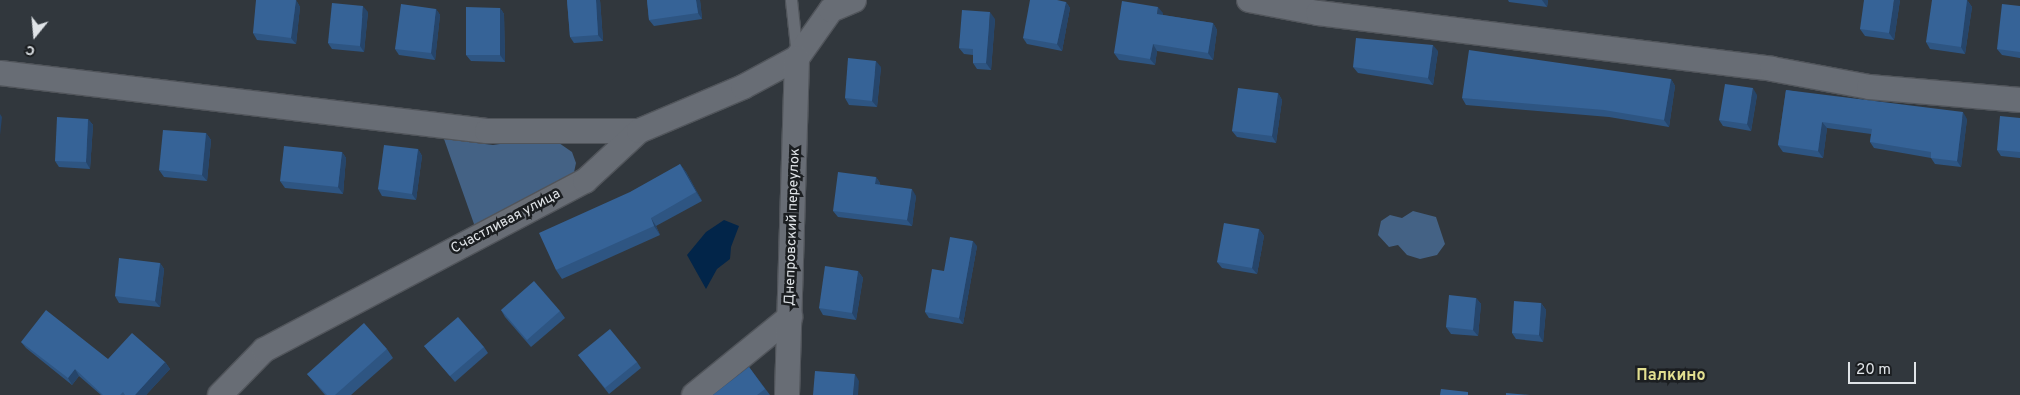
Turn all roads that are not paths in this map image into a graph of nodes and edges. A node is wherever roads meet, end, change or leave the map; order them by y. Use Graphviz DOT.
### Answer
graph roads {
  1 [pos="791,0"];
  2 [pos="854,0"];
  3 [pos="1249,0"];
  4 [pos="797,58"];
  5 [pos="0,73"];
  6 [pos="2020,100"];
  7 [pos="639,131"];
  8 [pos="790,317"];
  9 [pos="220,395"];
  10 [pos="694,395"];
  11 [pos="787,395"];
  1 -- 4 [label="lane"];
  2 -- 4 [label="street"];
  3 -- 6 [label="street"];
  4 -- 7 [label="street, Счастливая улица"];
  4 -- 8 [label="street, Днепровский переулок"];
  5 -- 7 [label="street"];
  7 -- 9 [label="street, Счастливая улица"];
  8 -- 10 [label="street"];
  8 -- 11 [label="street, Днепровский переулок"];
}
